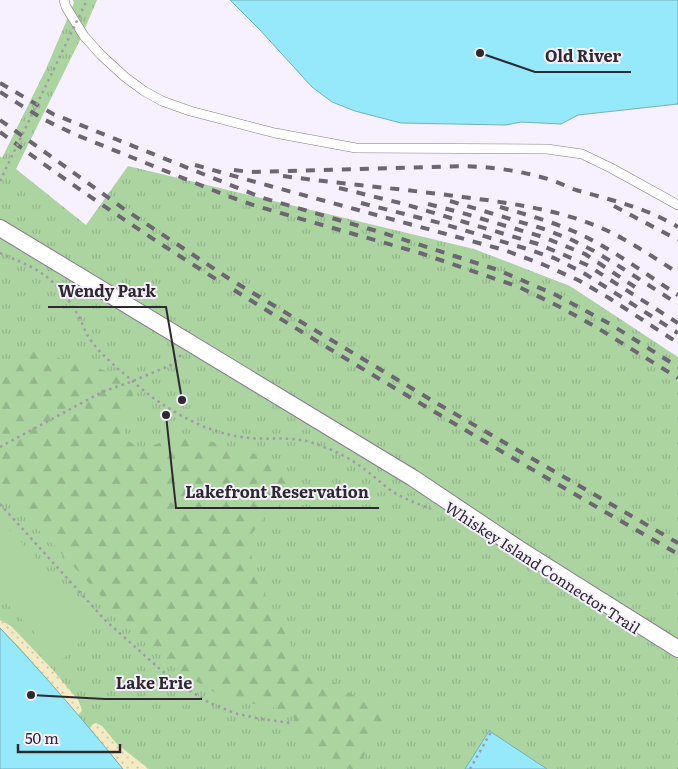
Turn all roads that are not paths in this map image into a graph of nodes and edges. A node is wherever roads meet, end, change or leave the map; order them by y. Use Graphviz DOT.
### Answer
graph roads {
  1 [pos="64,0"];
  2 [pos="678,205"];
  3 [pos="0,228"];
  4 [pos="678,649"];
  1 -- 2 [label="lane"];
  3 -- 4 [label="street"];
}
